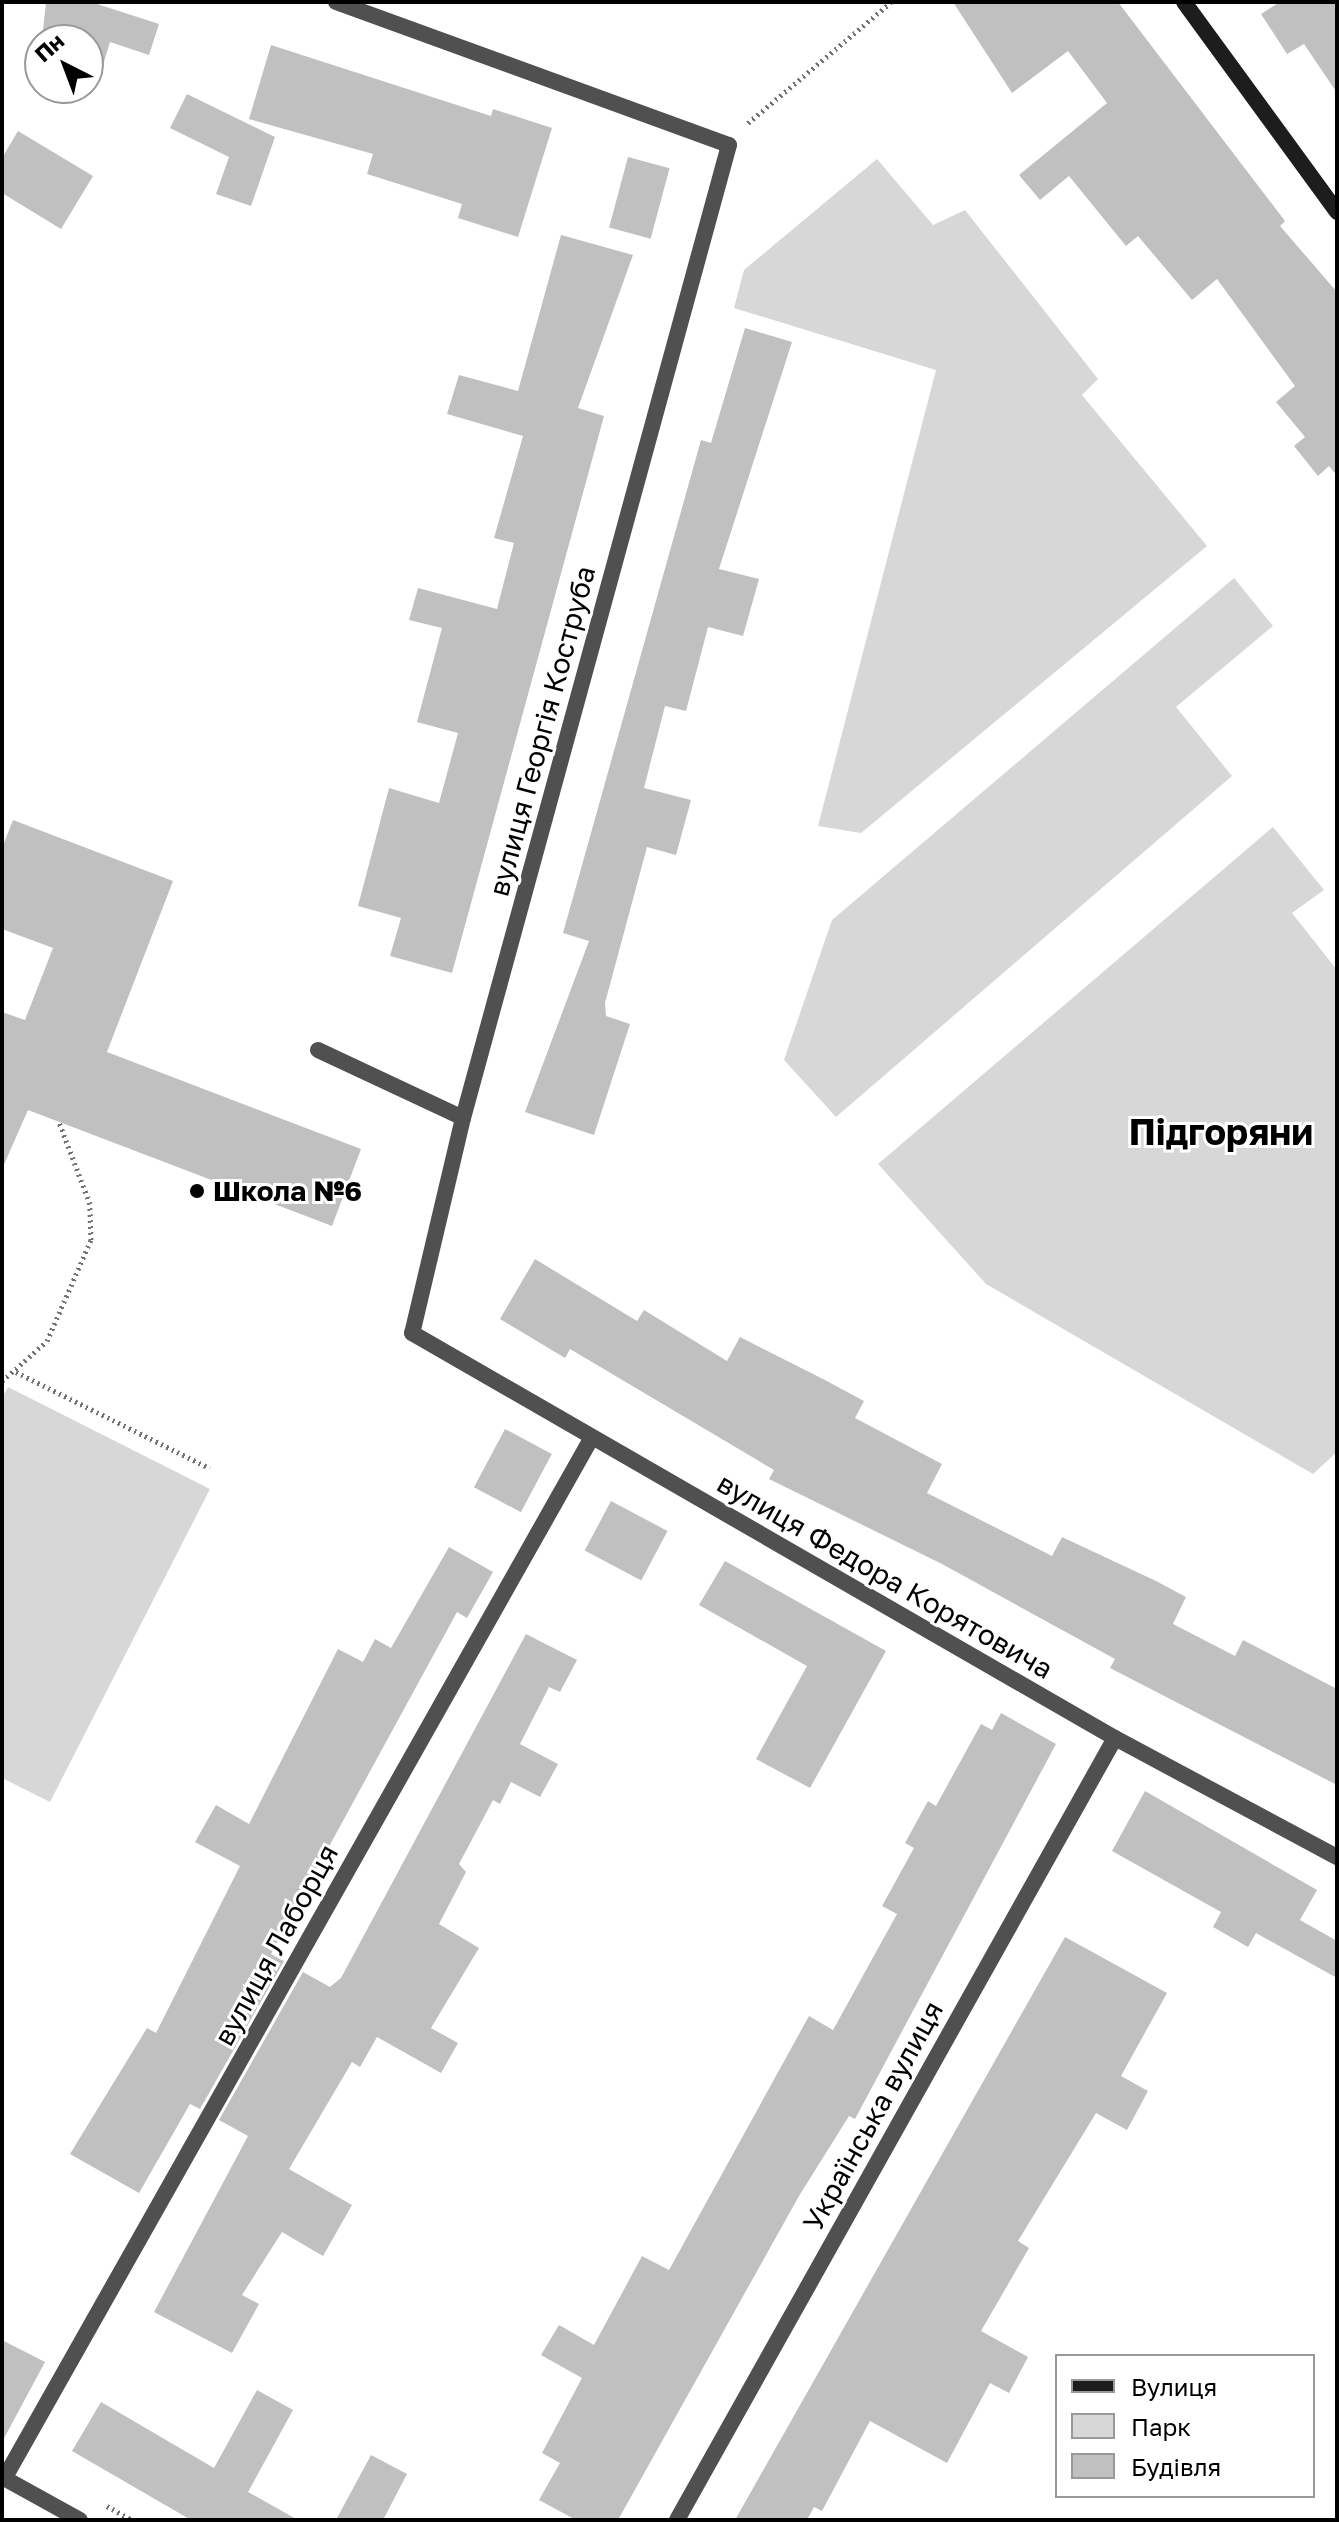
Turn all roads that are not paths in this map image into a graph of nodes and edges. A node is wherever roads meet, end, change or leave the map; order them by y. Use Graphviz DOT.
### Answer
graph roads {
  1 [pos="336,2"];
  2 [pos="1184,2"];
  3 [pos="1337,212"];
  4 [pos="318,1050"];
  5 [pos="463,1118"];
  6 [pos="412,1333"];
  7 [pos="592,1437"];
  8 [pos="1115,1738"];
  9 [pos="1337,1857"];
  10 [pos="3,2478"];
  11 [pos="80,2520"];
  12 [pos="677,2520"];
  1 -- 5 [label="street, вулиця Георгія Коструба"];
  2 -- 3 [label="main road"];
  4 -- 5 [label="street"];
  5 -- 6 [label="street, вулиця Георгія Коструба"];
  6 -- 7 [label="street, вулиця Федора Корятовича"];
  7 -- 8 [label="street, вулиця Федора Корятовича"];
  7 -- 10 [label="street, вулиця Лаборця"];
  8 -- 9 [label="street, вулиця Федора Корятовича"];
  8 -- 12 [label="street, Українська вулиця"];
  10 -- 11 [label="street"];
}
